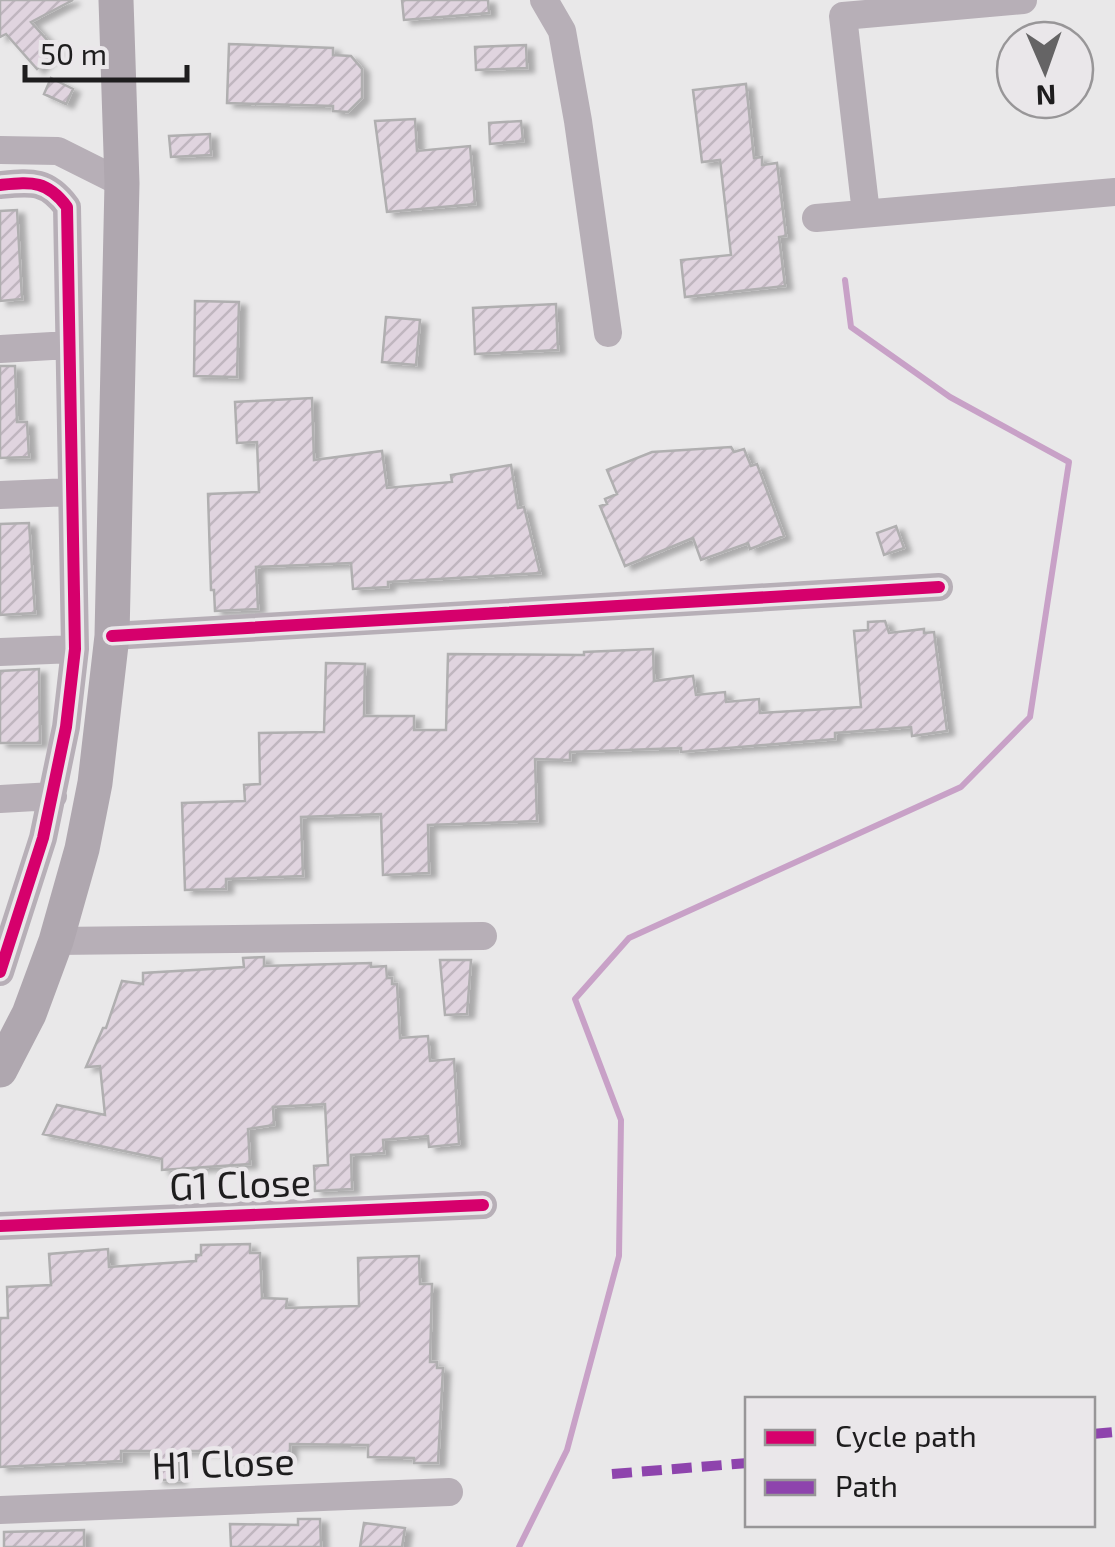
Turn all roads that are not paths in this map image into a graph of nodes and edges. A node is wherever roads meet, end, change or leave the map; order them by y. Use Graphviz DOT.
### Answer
graph roads {
  1 [pos="116,0"];
  2 [pos="544,0"];
  3 [pos="1023,0"];
  4 [pos="0,150"];
  5 [pos="122,183"];
  6 [pos="0,185"];
  7 [pos="1115,192"];
  8 [pos="866,213"];
  9 [pos="816,218"];
  10 [pos="608,334"];
  11 [pos="69,345"];
  12 [pos="0,348"];
  13 [pos="71,492"];
  14 [pos="0,494"];
  15 [pos="938,587"];
  16 [pos="112,636"];
  17 [pos="75,649"];
  18 [pos="0,652"];
  19 [pos="53,796"];
  20 [pos="0,799"];
  21 [pos="483,936"];
  22 [pos="56,941"];
  23 [pos="0,970"];
  24 [pos="0,1070"];
  25 [pos="484,1205"];
  26 [pos="0,1226"];
  27 [pos="448,1492"];
  28 [pos="0,1510"];
  1 -- 5 [label="main road"];
  2 -- 10 [label="street"];
  3 -- 8 [label="street"];
  4 -- 5 [label="street"];
  5 -- 16 [label="main road"];
  6 -- 11 [label="street"];
  7 -- 8 [label="street"];
  8 -- 9 [label="street"];
  11 -- 12 [label="street"];
  11 -- 13 [label="street"];
  13 -- 14 [label="street"];
  13 -- 17 [label="street"];
  15 -- 16 [label="street"];
  16 -- 22 [label="main road"];
  17 -- 18 [label="street"];
  17 -- 19 [label="street"];
  19 -- 20 [label="street"];
  19 -- 23 [label="street"];
  21 -- 22 [label="street"];
  22 -- 24 [label="main road"];
  25 -- 26 [label="street, G1 Close"];
  27 -- 28 [label="street, H1 Close"];
}
